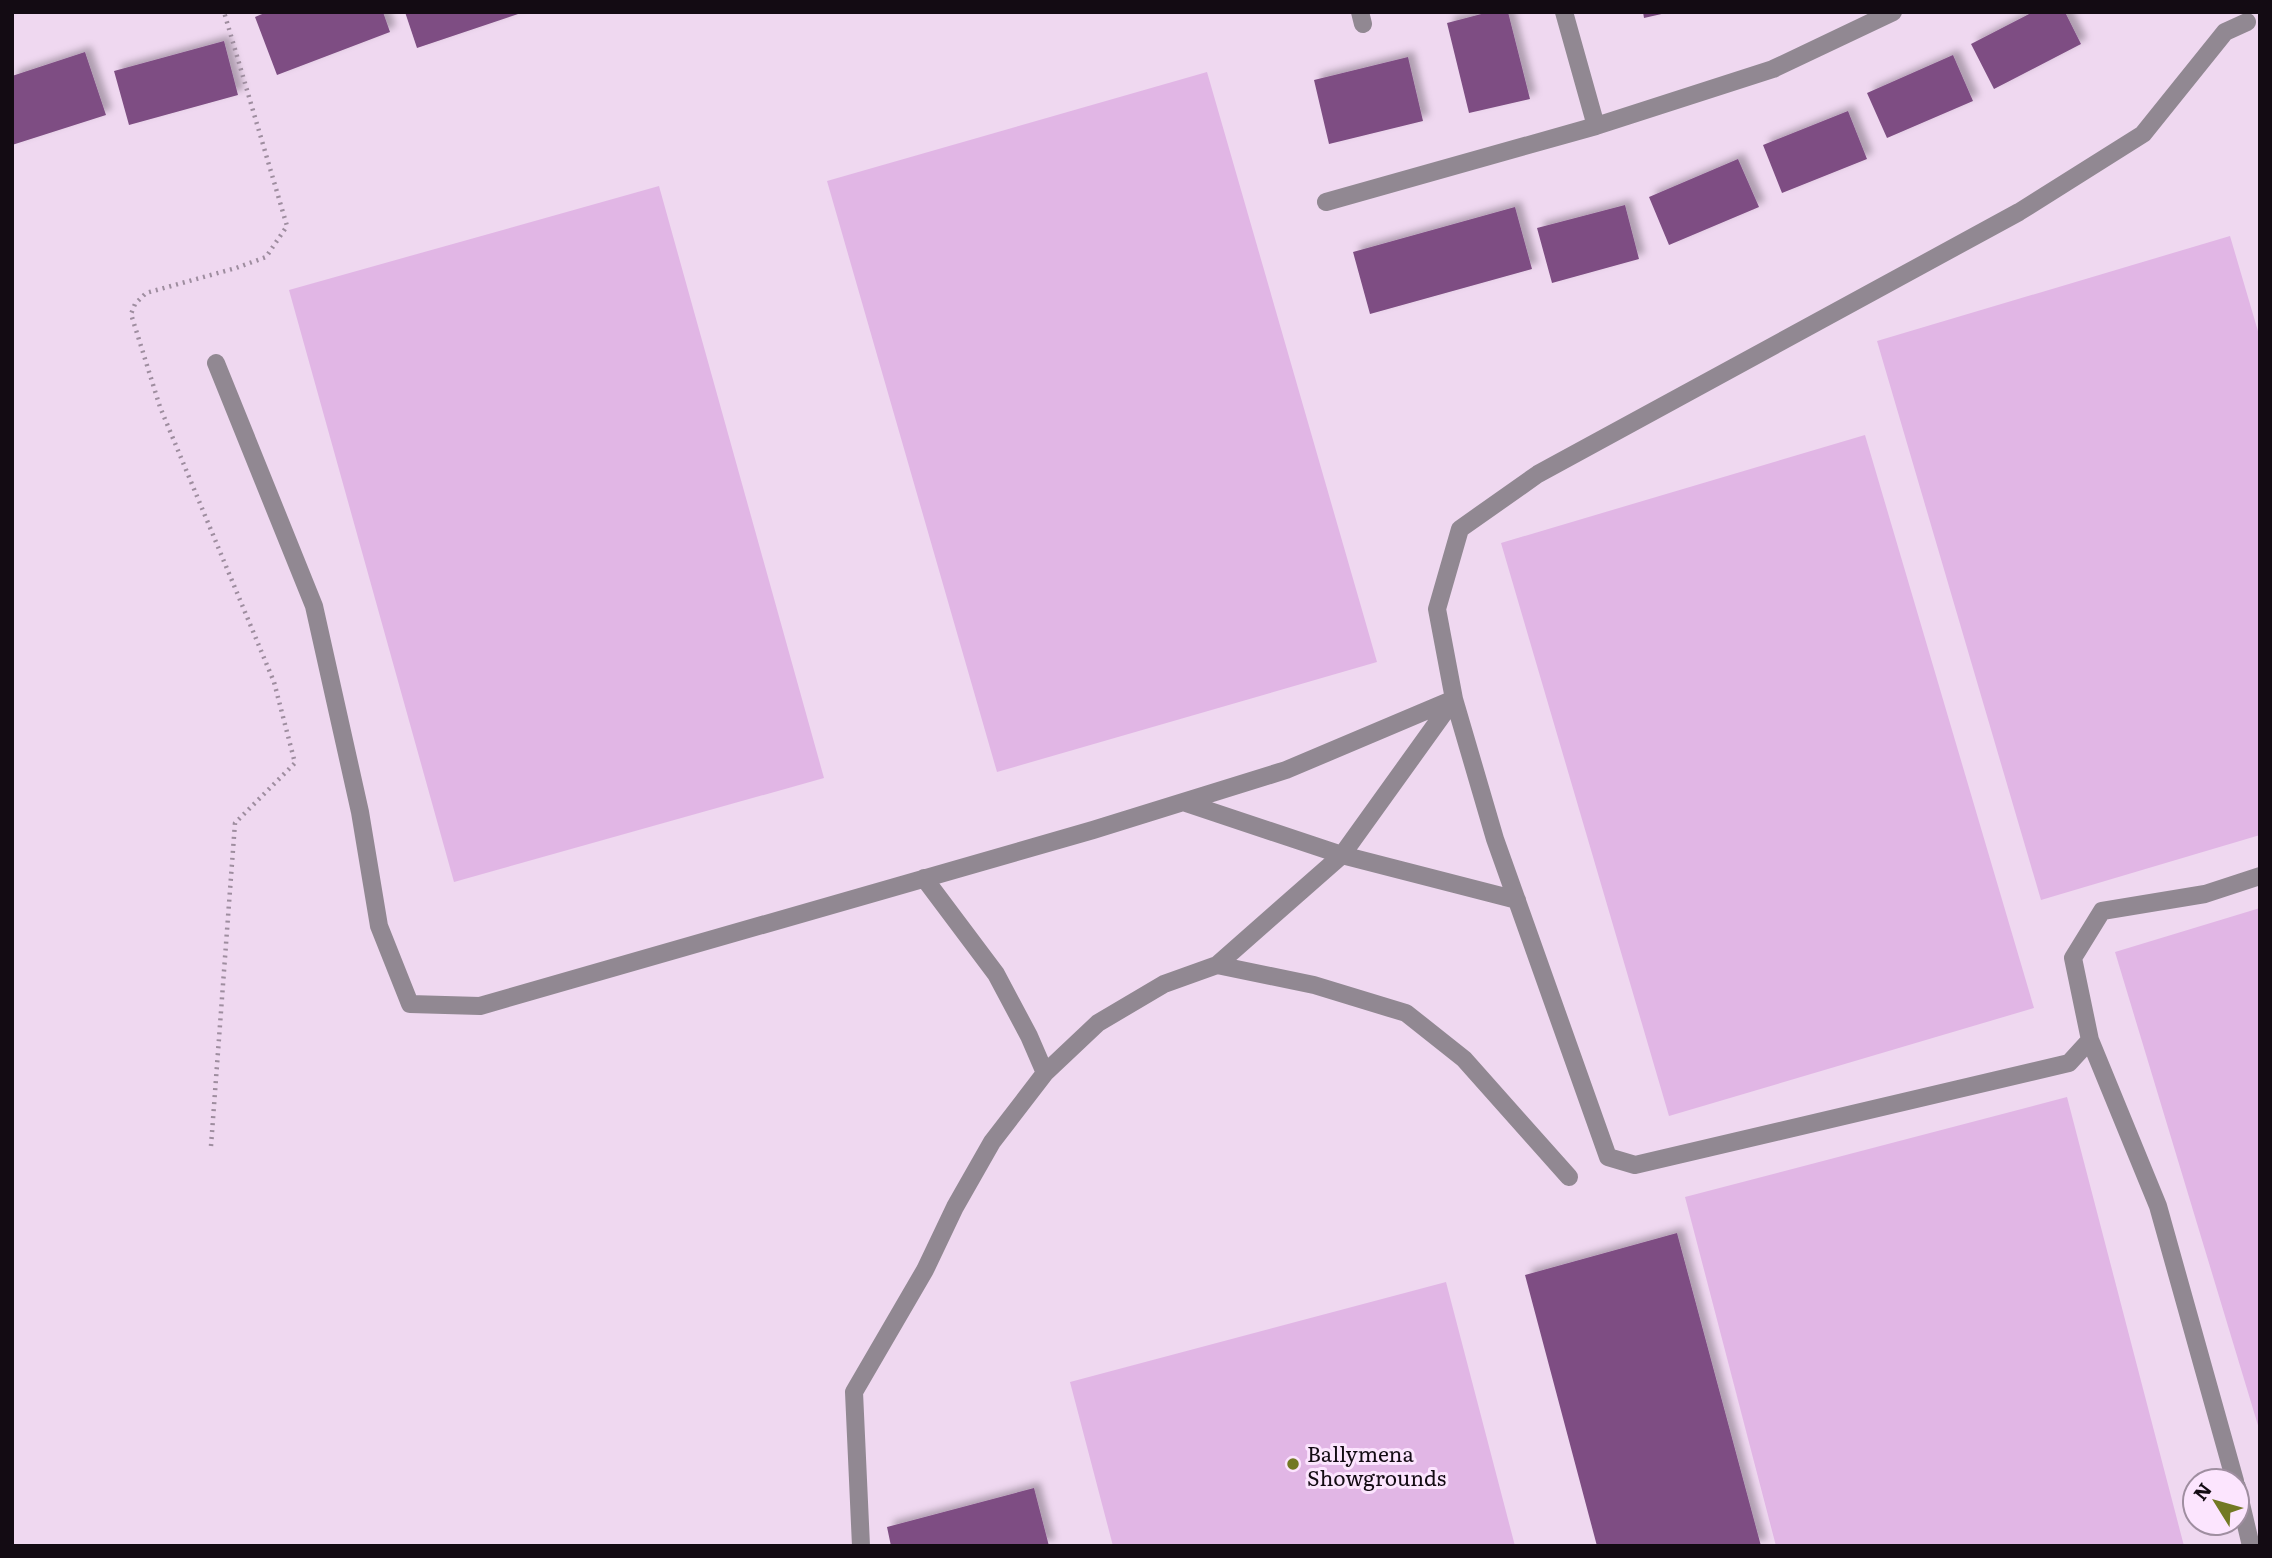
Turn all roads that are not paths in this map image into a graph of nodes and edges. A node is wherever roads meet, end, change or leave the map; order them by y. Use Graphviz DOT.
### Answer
graph roads {
  1 [pos="1564,12"];
  2 [pos="1893,12"];
  3 [pos="2247,22"];
  4 [pos="1596,126"];
  5 [pos="1326,202"];
  6 [pos="216,363"];
  7 [pos="1454,699"];
  8 [pos="1183,802"];
  9 [pos="1342,855"];
  10 [pos="2260,876"];
  11 [pos="923,878"];
  12 [pos="1517,900"];
  13 [pos="1217,965"];
  14 [pos="2090,1040"];
  15 [pos="1045,1073"];
  16 [pos="1569,1177"];
  17 [pos="2232,1467"];
  18 [pos="861,1546"];
  1 -- 4 [label="street"];
  2 -- 4 [label="street"];
  3 -- 7 [label="street"];
  4 -- 5 [label="street"];
  6 -- 11 [label="street"];
  7 -- 8 [label="street"];
  7 -- 9 [label="street"];
  7 -- 12 [label="street"];
  8 -- 9 [label="street"];
  8 -- 11 [label="street"];
  9 -- 12 [label="street"];
  9 -- 13 [label="street"];
  10 -- 14 [label="street"];
  11 -- 15 [label="street"];
  12 -- 14 [label="street"];
  13 -- 15 [label="street"];
  13 -- 16 [label="street"];
  14 -- 17 [label="street"];
  15 -- 18 [label="street"];
}
